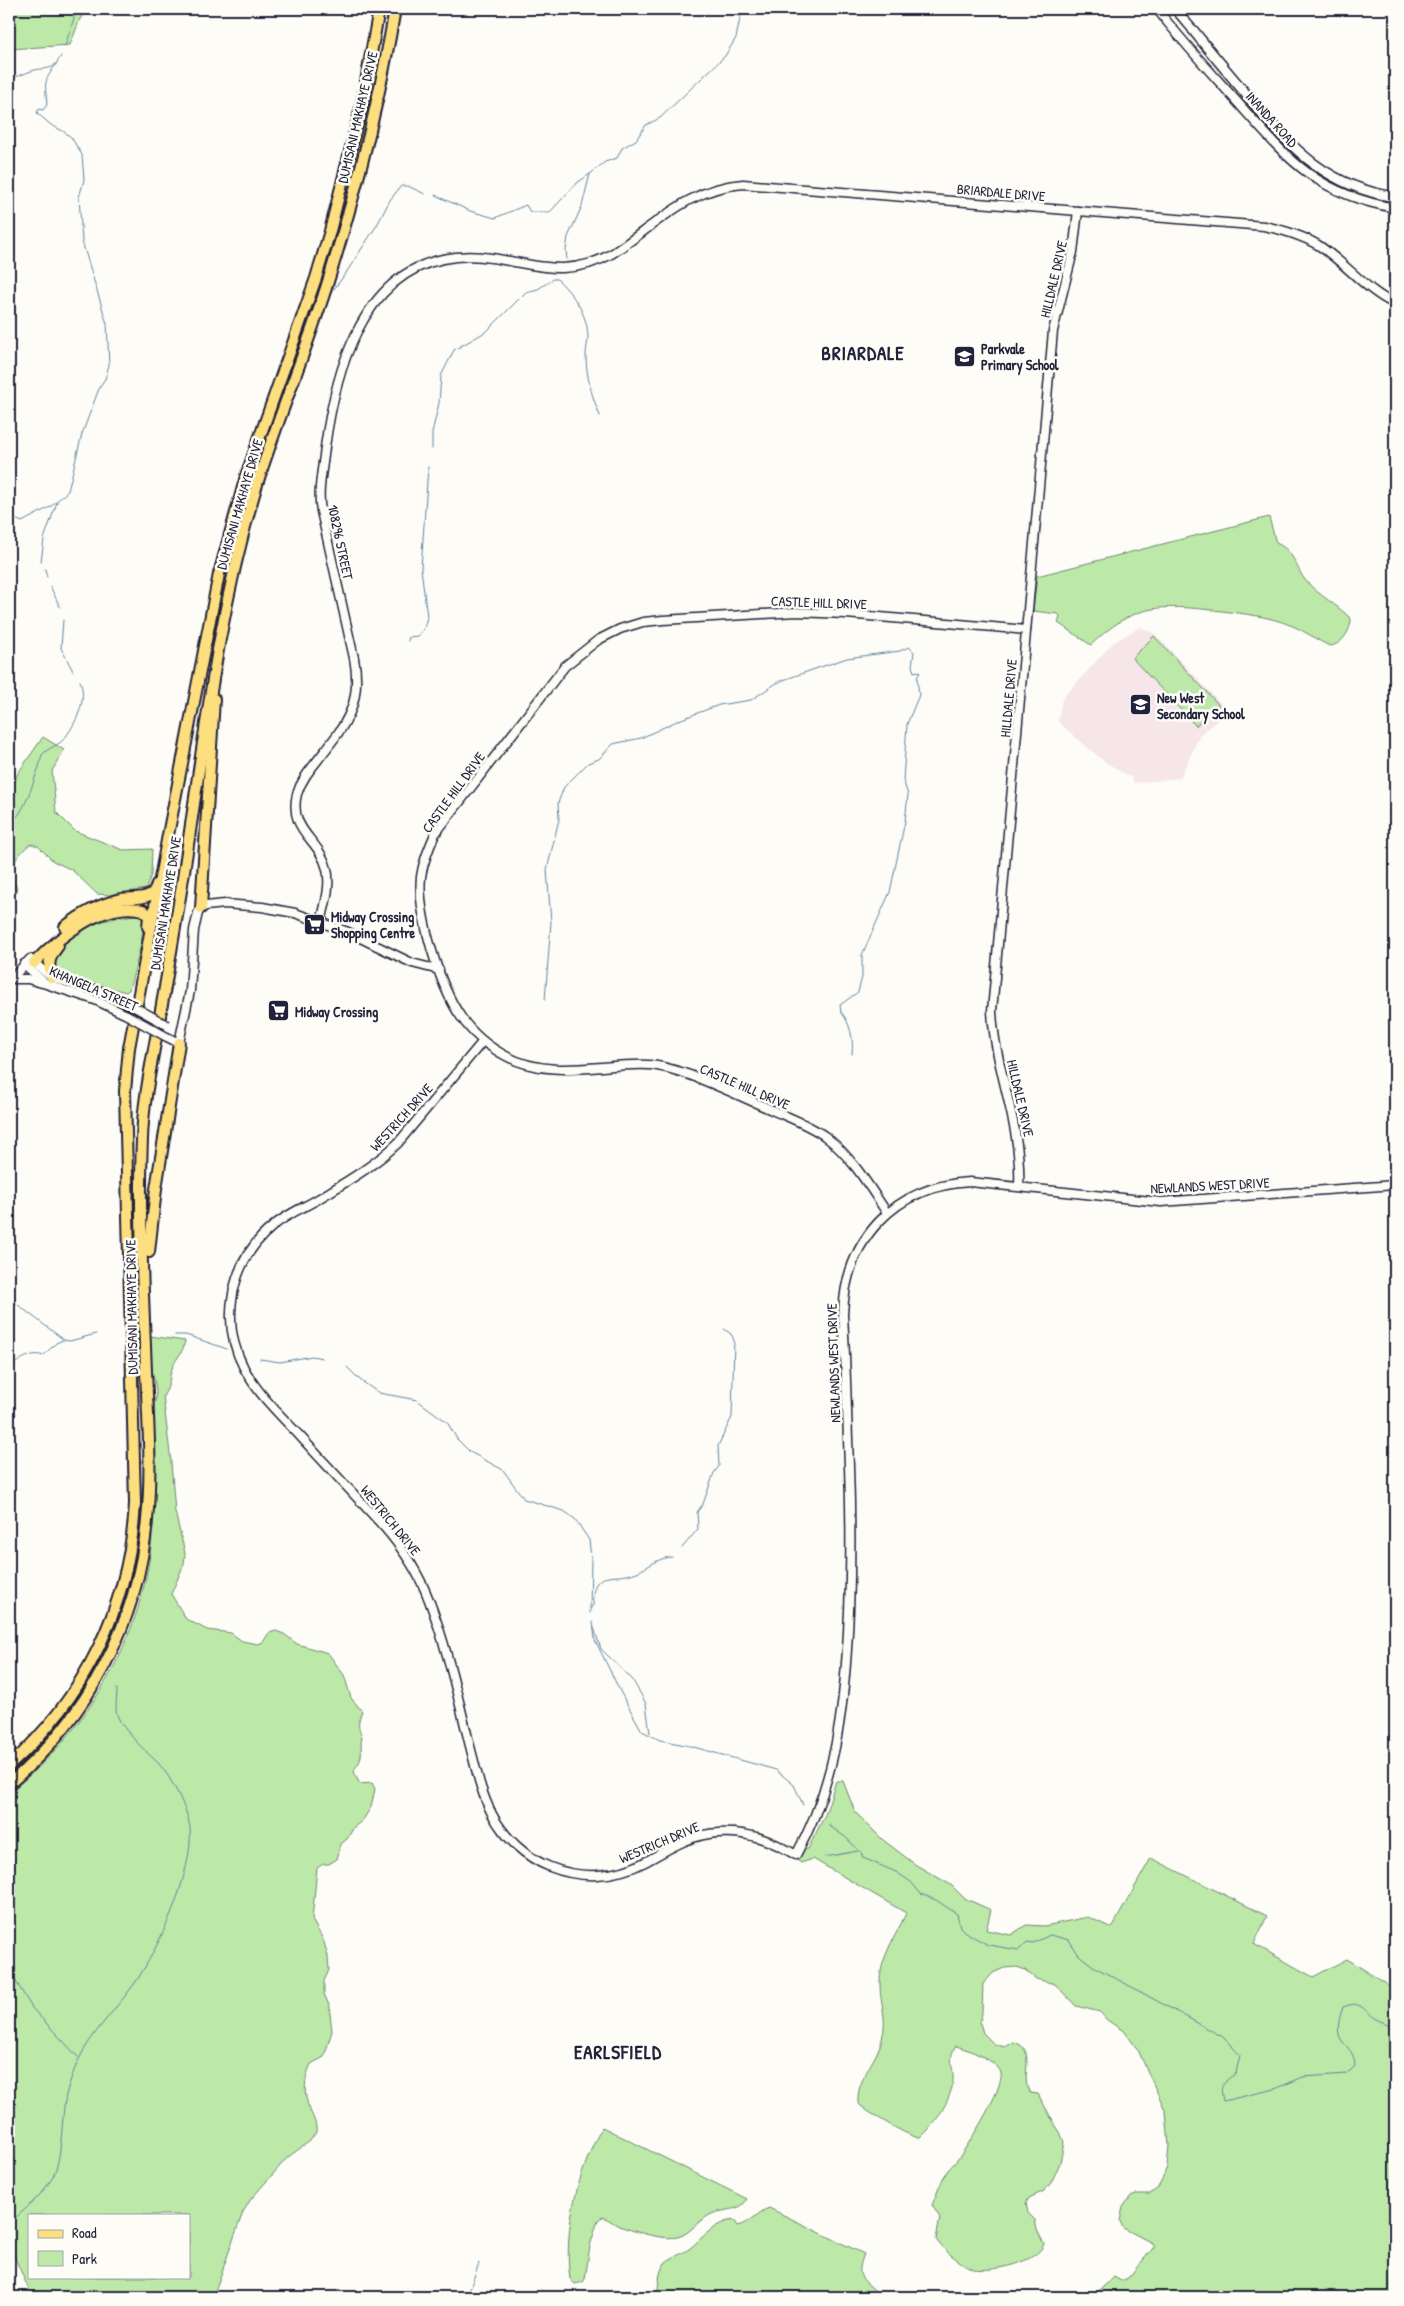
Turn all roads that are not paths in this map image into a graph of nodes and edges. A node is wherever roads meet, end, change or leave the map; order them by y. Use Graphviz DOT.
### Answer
graph roads {
  1 [pos="379,9"];
  2 [pos="395,9"];
  3 [pos="1157,9"];
  4 [pos="1175,9"];
  5 [pos="1193,30"];
  6 [pos="1395,197"];
  7 [pos="1395,208"];
  8 [pos="1078,212"];
  9 [pos="602,260"];
  10 [pos="1395,304"];
  11 [pos="1026,630"];
  12 [pos="218,640"];
  13 [pos="160,876"];
  14 [pos="201,908"];
  15 [pos="321,922"];
  16 [pos="67,933"];
  17 [pos="29,963"];
  18 [pos="439,970"];
  19 [pos="12,980"];
  20 [pos="49,981"];
  21 [pos="9,985"];
  22 [pos="139,994"];
  23 [pos="180,1032"];
  24 [pos="483,1041"];
  25 [pos="179,1043"];
  26 [pos="1395,1185"];
  27 [pos="1019,1186"];
  28 [pos="887,1213"];
  29 [pos="144,1303"];
  30 [pos="9,1766"];
  31 [pos="9,1784"];
  32 [pos="796,1854"];
  1 -- 13 [label="main road, DUMISANI MAKHAYE DRIVE"];
  2 -- 12 [label="main road, DUMISANI MAKHAYE DRIVE"];
  3 -- 7 [label="street, INANDA ROAD"];
  4 -- 5 [label="street, INANDA ROAD"];
  5 -- 6 [label="main road, INANDA ROAD"];
  8 -- 9 [label="street, BRIARDALE DRIVE"];
  8 -- 10 [label="street, BRIARDALE DRIVE"];
  8 -- 11 [label="street, HILLDALE DRIVE"];
  9 -- 15 [label="street, 108296 STREET"];
  11 -- 18 [label="street, CASTLE HILL DRIVE"];
  11 -- 27 [label="street, HILLDALE DRIVE"];
  12 -- 14 [label="main road"];
  12 -- 29 [label="main road, DUMISANI MAKHAYE DRIVE"];
  13 -- 17 [label="main road"];
  13 -- 22 [label="main road, DUMISANI MAKHAYE DRIVE"];
  14 -- 15 [label="street"];
  14 -- 23 [label="street"];
  15 -- 18 [label="street"];
  16 -- 17 [label="main road"];
  16 -- 20 [label="main road"];
  16 -- 22 [label="main road"];
  17 -- 19 [label="street"];
  17 -- 20 [label="street, KHANGELA STREET"];
  18 -- 24 [label="street, CASTLE HILL DRIVE"];
  19 -- 20 [label="street"];
  19 -- 21 [label="street"];
  20 -- 23 [label="street, KHANGELA STREET, bridge"];
  20 -- 25 [label="street, KHANGELA STREET, bridge"];
  22 -- 30 [label="main road, DUMISANI MAKHAYE DRIVE"];
  23 -- 25 [label="street"];
  24 -- 28 [label="street, CASTLE HILL DRIVE"];
  24 -- 32 [label="street, WESTRICH DRIVE"];
  25 -- 29 [label="main road"];
  26 -- 27 [label="street, NEWLANDS WEST DRIVE"];
  27 -- 28 [label="street, NEWLANDS WEST DRIVE"];
  28 -- 32 [label="street, NEWLANDS WEST DRIVE"];
  29 -- 31 [label="main road, DUMISANI MAKHAYE DRIVE"];
}
